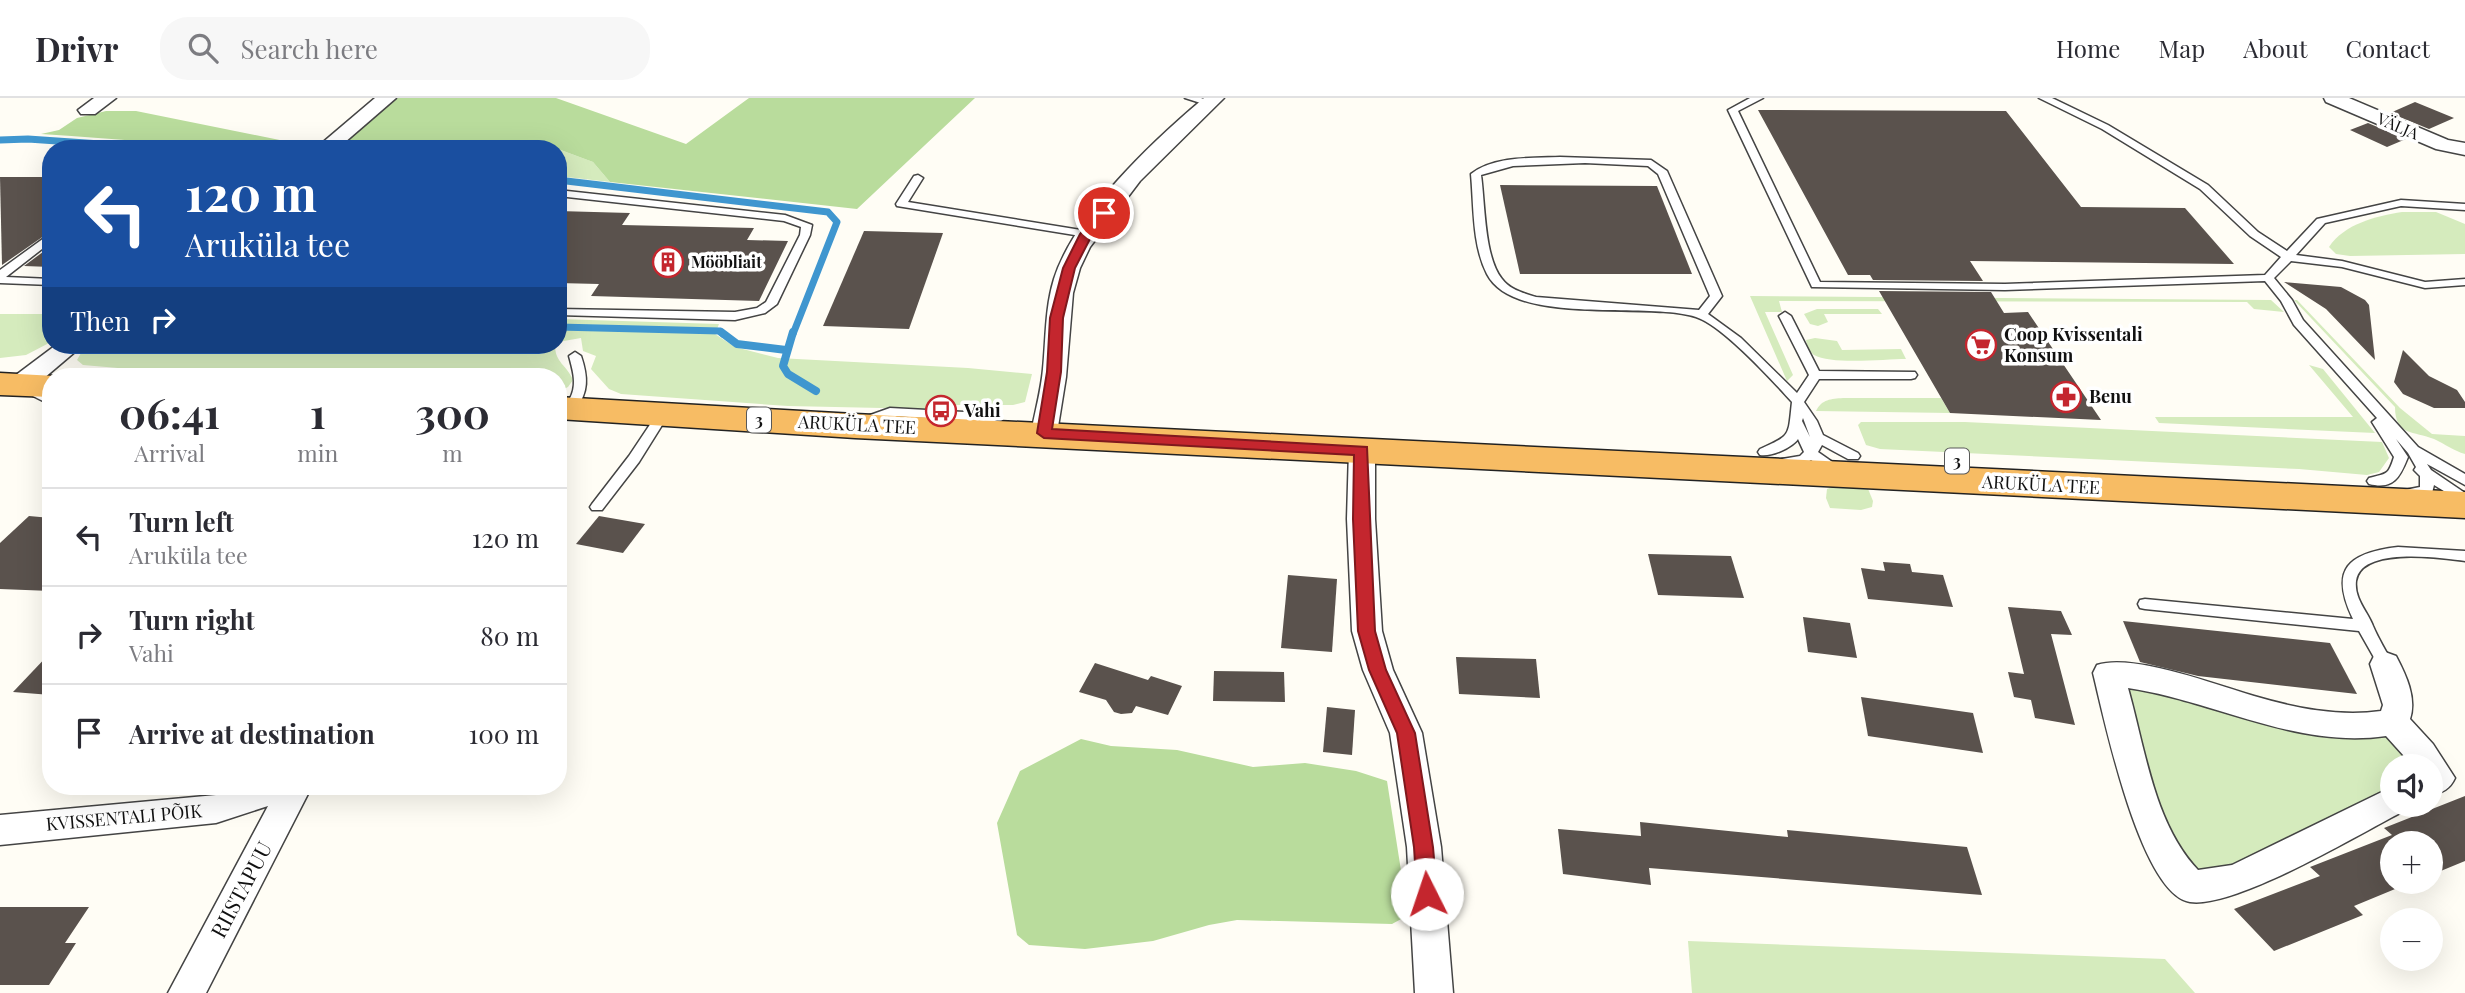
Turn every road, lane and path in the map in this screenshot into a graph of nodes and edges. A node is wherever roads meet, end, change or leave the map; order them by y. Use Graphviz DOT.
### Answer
graph roads {
  1 [pos="107,98"];
  2 [pos="387,98"];
  3 [pos="1758,98"];
  4 [pos="2044,98"];
  5 [pos="2333,98"];
  6 [pos="1205,100"];
  7 [pos="88,110"];
  8 [pos="336,140"];
  9 [pos="2465,149"];
  10 [pos="918,178"];
  11 [pos="567,194"];
  12 [pos="2465,207"];
  13 [pos="1087,234"];
  14 [pos="42,243"];
  15 [pos="2288,257"];
  16 [pos="0,278"];
  17 [pos="2268,278"];
  18 [pos="42,281"];
  19 [pos="2465,282"];
  20 [pos="567,312"];
  21 [pos="1702,314"];
  22 [pos="1785,316"];
  23 [pos="60,354"];
  24 [pos="575,356"];
  25 [pos="44,368"];
  26 [pos="42,370"];
  27 [pos="2343,372"];
  28 [pos="1815,375"];
  29 [pos="1911,375"];
  30 [pos="24,385"];
  31 [pos="42,396"];
  32 [pos="1798,401"];
  33 [pos="567,407"];
  34 [pos="567,412"];
  35 [pos="663,414"];
  36 [pos="2378,422"];
  37 [pos="1044,433"];
  38 [pos="1809,438"];
  39 [pos="1362,450"];
  40 [pos="2413,450"];
  41 [pos="1450,454"];
  42 [pos="1855,466"];
  43 [pos="1720,469"];
  44 [pos="2374,481"];
  45 [pos="2450,487"];
  46 [pos="597,507"];
  47 [pos="2465,556"];
  48 [pos="2145,604"];
  49 [pos="2366,626"];
  50 [pos="2385,664"];
  51 [pos="2393,722"];
  52 [pos="2423,754"];
  53 [pos="259,795"];
  54 [pos="291,795"];
  55 [pos="2380,808"];
  56 [pos="0,830"];
  57 [pos="187,993"];
  58 [pos="1434,993"];
  1 -- 7 [label="street"];
  2 -- 8 [label="street"];
  3 -- 17 [label="lane"];
  4 -- 15 [label="lane"];
  5 -- 9 [label="street, VÄLJA"];
  6 -- 13 [label="street"];
  10 -- 13 [label="lane"];
  11 -- 20 [label="lane"];
  12 -- 15 [label="lane"];
  13 -- 37 [label="street"];
  14 -- 16 [label="lane"];
  15 -- 17 [label="lane"];
  15 -- 19 [label="lane"];
  16 -- 18 [label="lane"];
  17 -- 27 [label="lane"];
  21 -- 21 [label="lane"];
  21 -- 32 [label="lane"];
  22 -- 28 [label="lane"];
  23 -- 25 [label="street"];
  24 -- 33 [label="lane"];
  26 -- 30 [label="street"];
  27 -- 36 [label="lane"];
  27 -- 40 [label="lane"];
  28 -- 29 [label="lane"];
  28 -- 32 [label="lane"];
  30 -- 31 [label="lane"];
  32 -- 38 [label="lane"];
  32 -- 38 [label="lane"];
  34 -- 35 [label="highway, ARUKÜLA TEE / 3"];
  35 -- 37 [label="highway, ARUKÜLA TEE / 3"];
  35 -- 46 [label="lane"];
  36 -- 44 [label="lane"];
  36 -- 45 [label="lane"];
  37 -- 39 [label="highway, ARUKÜLA TEE / 3"];
  38 -- 41 [label="highway, ARUKÜLA TEE / 3"];
  38 -- 42 [label="highway, ARUKÜLA TEE / 3"];
  38 -- 43 [label="lane"];
  39 -- 41 [label="highway, ARUKÜLA TEE / 3"];
  39 -- 58 [label="street"];
  40 -- 45 [label="lane"];
  40 -- 45 [label="lane"];
  41 -- 43 [label="highway, ARUKÜLA TEE / 3"];
  42 -- 43 [label="highway, ARUKÜLA TEE / 3"];
  42 -- 44 [label="highway, ARUKÜLA TEE / 3"];
  42 -- 45 [label="highway, ARUKÜLA TEE / 3"];
  44 -- 45 [label="highway, ARUKÜLA TEE / 3"];
  47 -- 49 [label="lane"];
  48 -- 49 [label="lane"];
  49 -- 50 [label="lane"];
  50 -- 51 [label="street"];
  51 -- 52 [label="street"];
  51 -- 55 [label="street"];
  53 -- 56 [label="street, KVISSENTALI PÕIK"];
  54 -- 57 [label="street, RIISTAPUU"];
}
